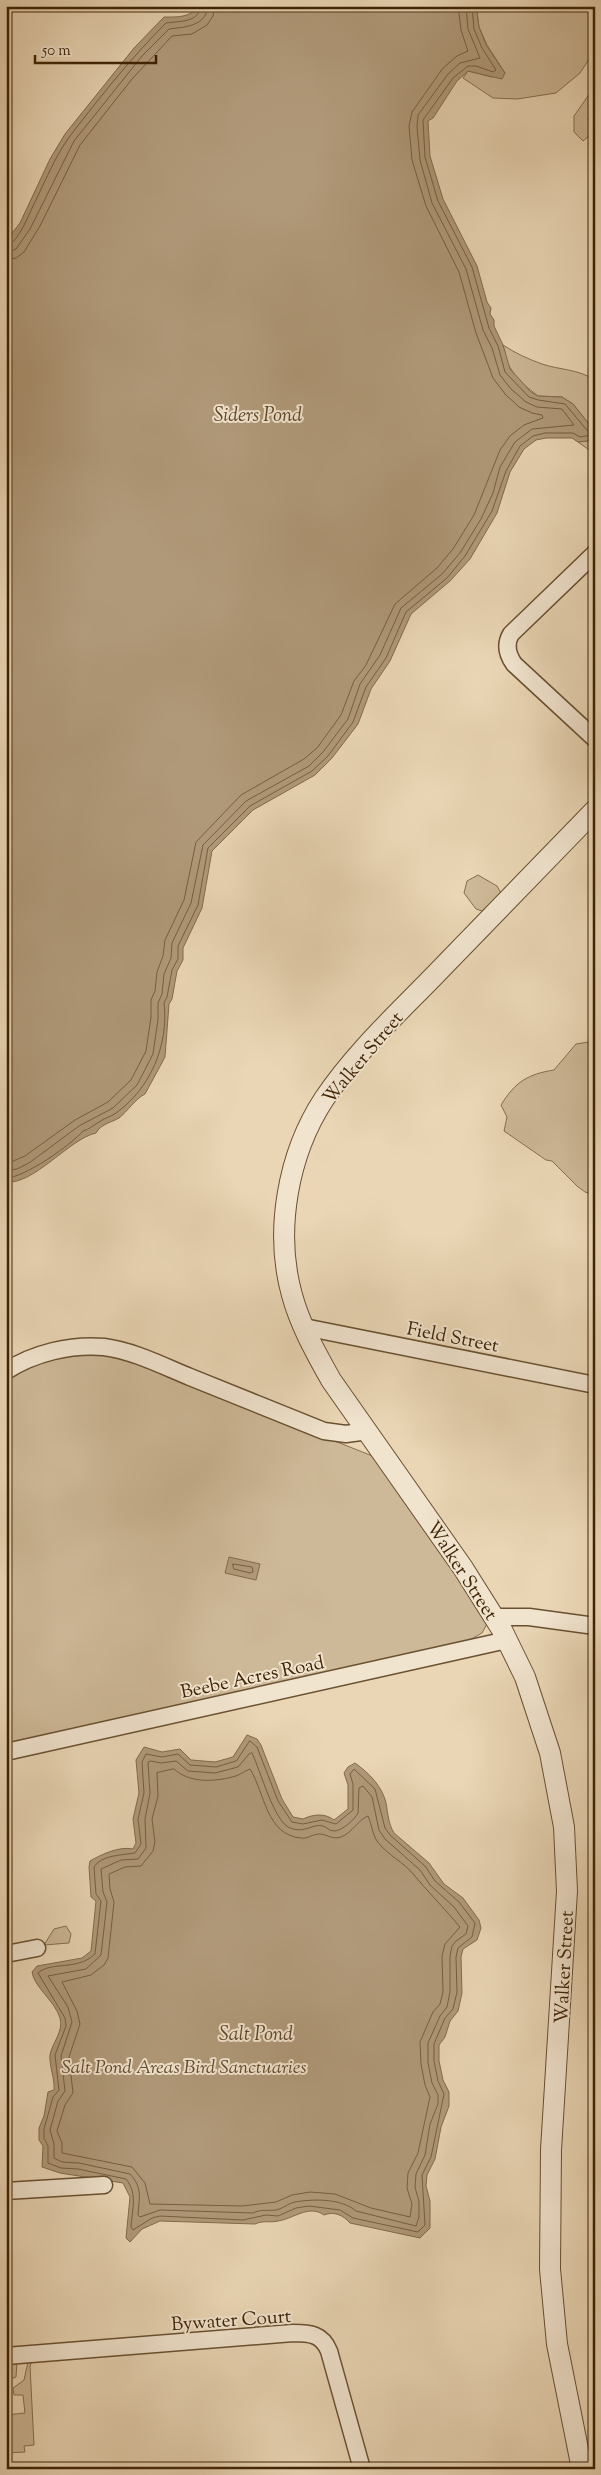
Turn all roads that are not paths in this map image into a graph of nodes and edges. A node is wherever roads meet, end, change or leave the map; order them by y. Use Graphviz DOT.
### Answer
graph roads {
  1 [pos="595,552"];
  2 [pos="595,739"];
  3 [pos="595,810"];
  4 [pos="304,1327"];
  5 [pos="6,1371"];
  6 [pos="595,1385"];
  7 [pos="368,1432"];
  8 [pos="494,1617"];
  9 [pos="595,1626"];
  10 [pos="507,1640"];
  11 [pos="6,1752"];
  12 [pos="37,1948"];
  13 [pos="6,1954"];
  14 [pos="104,2185"];
  15 [pos="6,2191"];
  16 [pos="6,2356"];
  17 [pos="362,2469"];
  18 [pos="582,2469"];
  1 -- 2 [label="street"];
  3 -- 4 [label="street, Walker Street"];
  4 -- 6 [label="street, Field Street"];
  4 -- 7 [label="street, Walker Street"];
  5 -- 7 [label="street"];
  7 -- 8 [label="street, Walker Street"];
  8 -- 9 [label="street"];
  8 -- 10 [label="street, Walker Street"];
  10 -- 11 [label="street, Beebe Acres Road"];
  10 -- 18 [label="street, Walker Street"];
  12 -- 13 [label="street"];
  14 -- 15 [label="street"];
  16 -- 17 [label="street, Bywater Court"];
}
